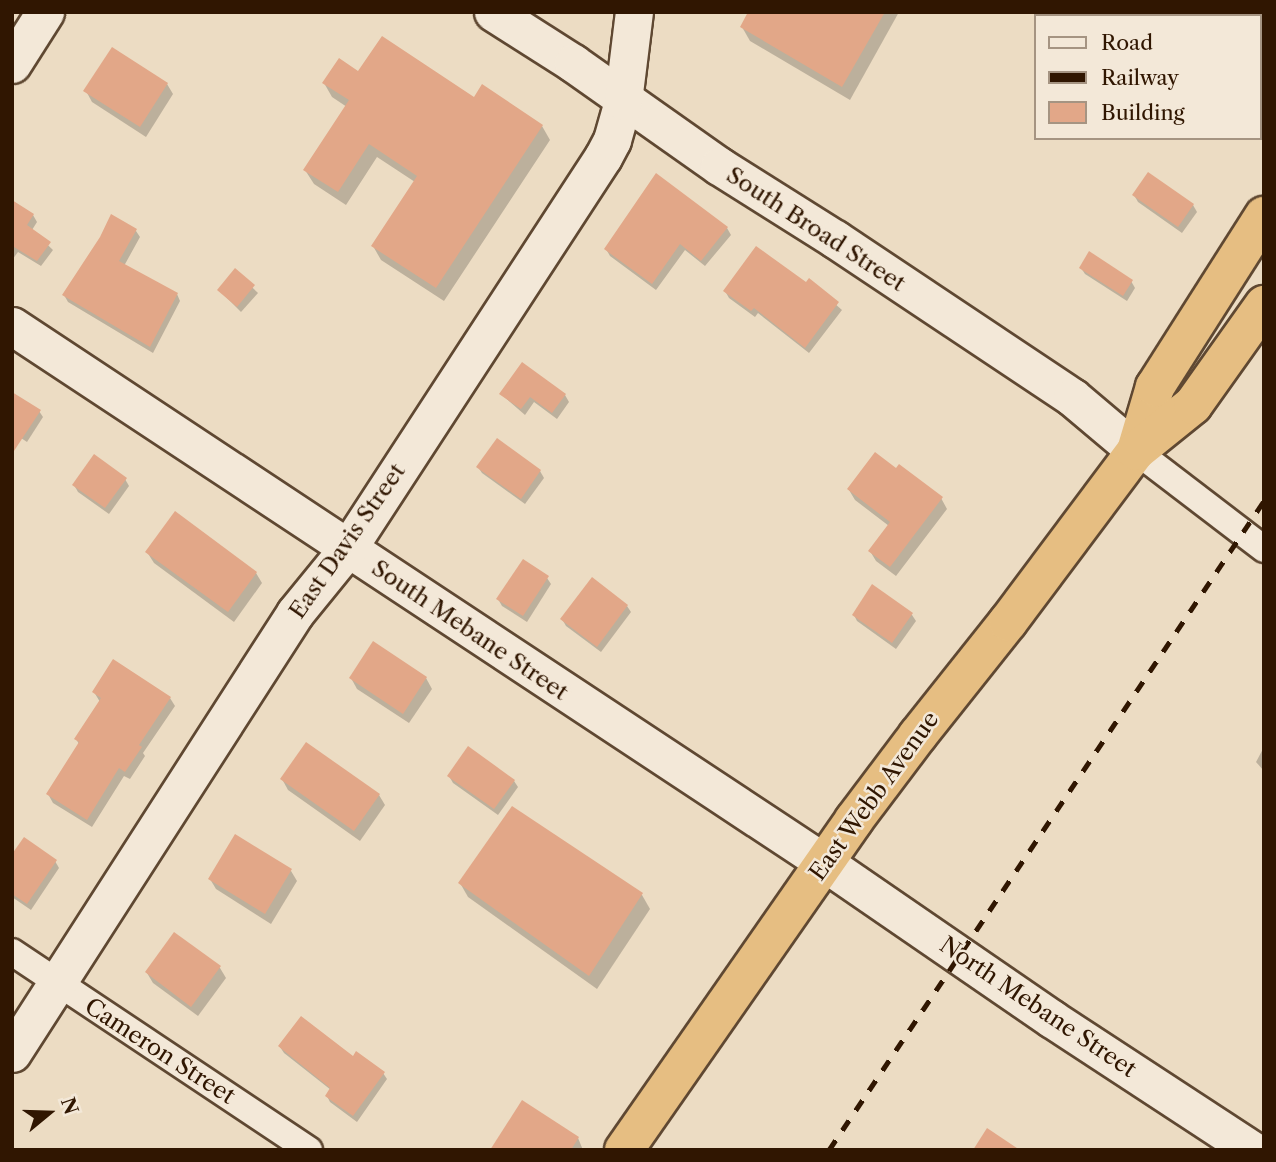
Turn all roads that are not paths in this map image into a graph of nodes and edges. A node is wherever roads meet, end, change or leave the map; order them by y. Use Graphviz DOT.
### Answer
graph roads {
  1 [pos="46,12"];
  2 [pos="493,12"];
  3 [pos="634,12"];
  4 [pos="534,24"];
  5 [pos="12,64"];
  6 [pos="623,101"];
  7 [pos="1264,216"];
  8 [pos="1264,305"];
  9 [pos="12,326"];
  10 [pos="1136,451"];
  11 [pos="348,548"];
  12 [pos="1264,549"];
  13 [pos="825,863"];
  14 [pos="12,951"];
  15 [pos="58,984"];
  16 [pos="12,1053"];
  17 [pos="309,1150"];
  18 [pos="624,1150"];
  19 [pos="1252,1150"];
  1 -- 5 [label="street"];
  2 -- 4 [label="street, South Broad Street"];
  3 -- 6 [label="street, East Davis Street"];
  4 -- 6 [label="street, South Broad Street"];
  6 -- 10 [label="street, South Broad Street"];
  6 -- 11 [label="street, East Davis Street"];
  7 -- 10 [label="highway, East Webb Avenue"];
  8 -- 10 [label="highway, East Webb Avenue"];
  9 -- 11 [label="street, South Mebane Street"];
  10 -- 12 [label="street"];
  10 -- 13 [label="highway, East Webb Avenue"];
  11 -- 13 [label="street, South Mebane Street"];
  11 -- 15 [label="street, East Davis Street"];
  13 -- 18 [label="highway, East Webb Avenue"];
  13 -- 19 [label="street, North Mebane Street"];
  14 -- 15 [label="street, Cameron Street"];
  15 -- 16 [label="street, East Davis Street"];
  15 -- 17 [label="street, Cameron Street"];
}
